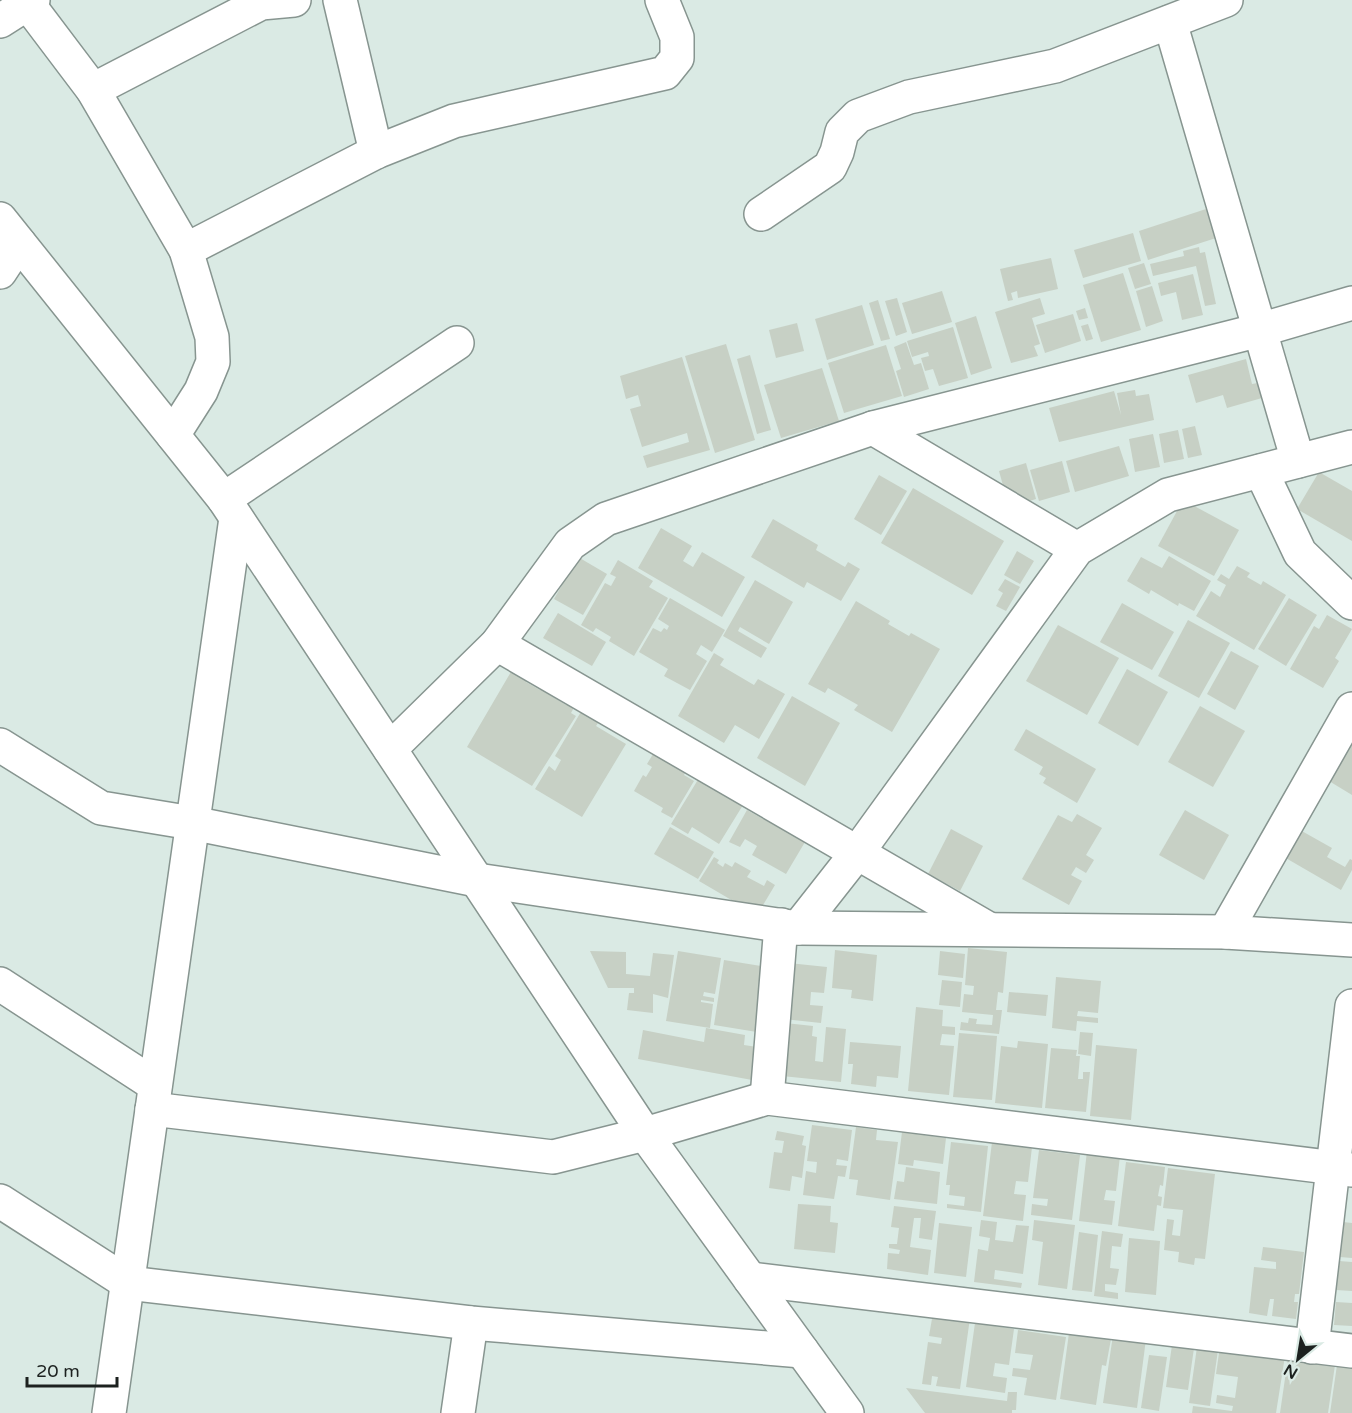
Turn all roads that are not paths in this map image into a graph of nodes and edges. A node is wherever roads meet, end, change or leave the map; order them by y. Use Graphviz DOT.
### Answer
graph roads {
  1 [pos="294,0"];
  2 [pos="340,0"];
  3 [pos="662,0"];
  4 [pos="1226,0"];
  5 [pos="28,1"];
  6 [pos="260,1"];
  7 [pos="0,21"];
  8 [pos="1170,22"];
  9 [pos="93,90"];
  10 [pos="376,152"];
  11 [pos="761,214"];
  12 [pos="9,231"];
  13 [pos="186,250"];
  14 [pos="0,272"];
  15 [pos="1352,303"];
  16 [pos="1260,330"];
  17 [pos="457,343"];
  18 [pos="873,428"];
  19 [pos="173,435"];
  20 [pos="1352,447"];
  21 [pos="1298,461"];
  22 [pos="1261,471"];
  23 [pos="230,508"];
  24 [pos="1077,549"];
  25 [pos="1352,603"];
  26 [pos="497,644"];
  27 [pos="1352,709"];
  28 [pos="0,745"];
  29 [pos="390,749"];
  30 [pos="192,823"];
  31 [pos="857,853"];
  32 [pos="477,880"];
  33 [pos="790,926"];
  34 [pos="988,929"];
  35 [pos="1225,932"];
  36 [pos="1352,940"];
  37 [pos="0,984"];
  38 [pos="1352,1006"];
  39 [pos="154,1097"];
  40 [pos="767,1098"];
  41 [pos="645,1134"];
  42 [pos="1342,1169"];
  43 [pos="0,1202"];
  44 [pos="750,1279"];
  45 [pos="128,1283"];
  46 [pos="471,1323"];
  47 [pos="1312,1347"];
  48 [pos="802,1351"];
  49 [pos="1352,1351"];
  50 [pos="109,1413"];
  51 [pos="458,1413"];
  52 [pos="847,1413"];
  1 -- 6 [label="street"];
  2 -- 10 [label="street"];
  3 -- 10 [label="street"];
  4 -- 8 [label="street"];
  5 -- 7 [label="street"];
  5 -- 9 [label="street"];
  6 -- 9 [label="street"];
  8 -- 11 [label="street"];
  8 -- 16 [label="street"];
  9 -- 13 [label="street"];
  10 -- 13 [label="street"];
  12 -- 14 [label="street"];
  12 -- 19 [label="street"];
  13 -- 19 [label="street"];
  15 -- 16 [label="street"];
  16 -- 18 [label="street"];
  16 -- 21 [label="street"];
  17 -- 23 [label="street"];
  18 -- 24 [label="street"];
  18 -- 26 [label="street"];
  19 -- 23 [label="street"];
  20 -- 21 [label="street"];
  21 -- 22 [label="street"];
  22 -- 24 [label="street"];
  22 -- 25 [label="street"];
  23 -- 29 [label="street"];
  23 -- 30 [label="street"];
  24 -- 31 [label="street"];
  26 -- 29 [label="street"];
  26 -- 31 [label="street"];
  27 -- 35 [label="street"];
  28 -- 30 [label="street"];
  29 -- 32 [label="street"];
  30 -- 32 [label="street"];
  30 -- 39 [label="street"];
  31 -- 33 [label="street"];
  31 -- 34 [label="street"];
  32 -- 33 [label="street"];
  32 -- 41 [label="street"];
  33 -- 34 [label="street"];
  33 -- 40 [label="street"];
  34 -- 35 [label="street"];
  35 -- 36 [label="street"];
  37 -- 39 [label="street"];
  38 -- 42 [label="street"];
  39 -- 41 [label="street"];
  39 -- 45 [label="street"];
  40 -- 41 [label="street"];
  40 -- 42 [label="street"];
  41 -- 44 [label="street"];
  42 -- 47 [label="street"];
  43 -- 45 [label="street"];
  44 -- 47 [label="street"];
  44 -- 48 [label="street"];
  45 -- 46 [label="street"];
  45 -- 50 [label="street"];
  46 -- 48 [label="street"];
  46 -- 51 [label="street"];
  47 -- 49 [label="street"];
  48 -- 52 [label="street"];
}
